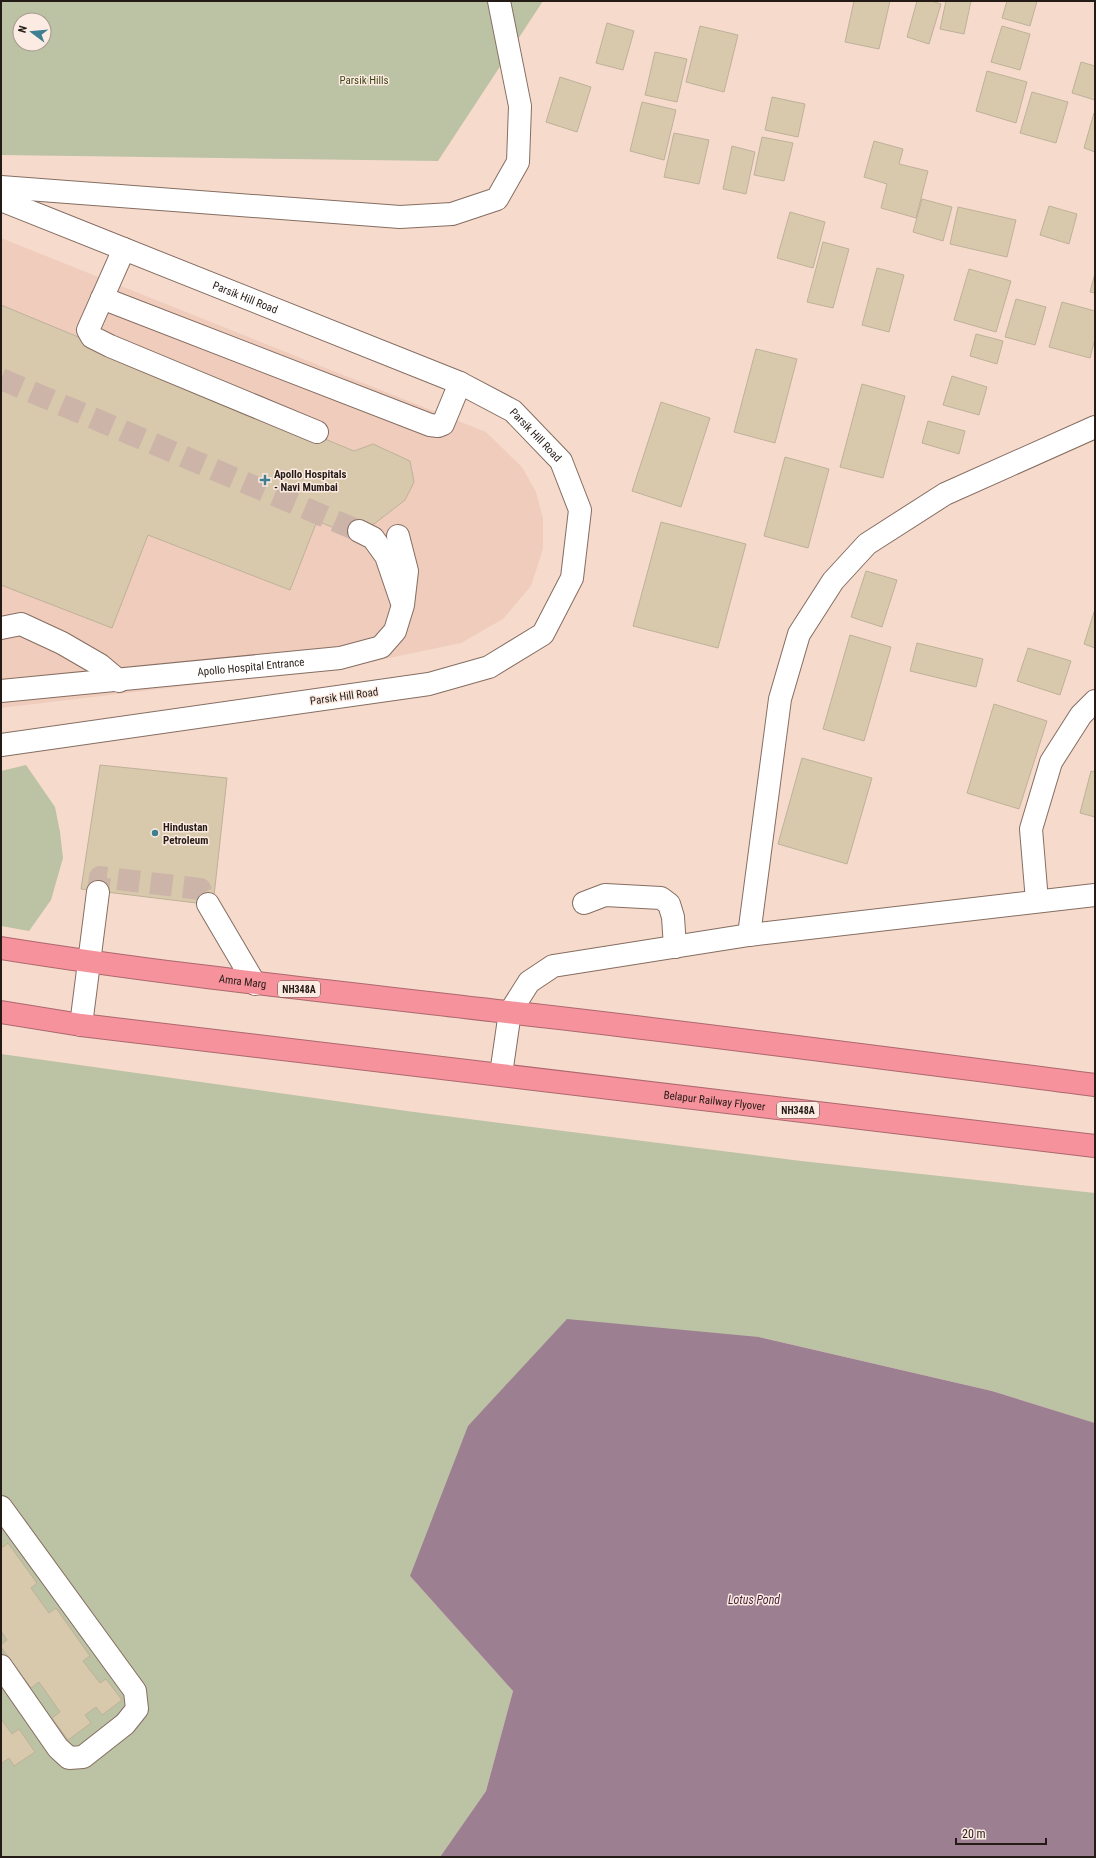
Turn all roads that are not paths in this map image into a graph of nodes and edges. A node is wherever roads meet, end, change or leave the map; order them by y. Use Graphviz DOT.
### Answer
graph roads {
  1 [pos="499,1"];
  2 [pos="1,187"];
  3 [pos="1,200"];
  4 [pos="124,249"];
  5 [pos="102,298"];
  6 [pos="460,383"];
  7 [pos="1095,427"];
  8 [pos="317,432"];
  9 [pos="359,531"];
  10 [pos="398,536"];
  11 [pos="402,605"];
  12 [pos="1,628"];
  13 [pos="118,680"];
  14 [pos="1,691"];
  15 [pos="1095,701"];
  16 [pos="1,745"];
  17 [pos="98,892"];
  18 [pos="1095,895"];
  19 [pos="1037,901"];
  20 [pos="584,903"];
  21 [pos="208,904"];
  22 [pos="749,935"];
  23 [pos="675,947"];
  24 [pos="1,948"];
  25 [pos="89,962"];
  26 [pos="256,984"];
  27 [pos="1,1012"];
  28 [pos="510,1012"];
  29 [pos="81,1025"];
  30 [pos="501,1074"];
  31 [pos="1095,1085"];
  32 [pos="1095,1146"];
  33 [pos="1,1507"];
  34 [pos="1,1666"];
  1 -- 2 [label="street"];
  3 -- 4 [label="street, Parsik Hill Road"];
  4 -- 5 [label="street"];
  4 -- 6 [label="street, Parsik Hill Road"];
  5 -- 6 [label="street"];
  5 -- 8 [label="street"];
  6 -- 16 [label="street, Parsik Hill Road"];
  7 -- 22 [label="street"];
  9 -- 11 [label="street"];
  10 -- 11 [label="street, Apollo Hospital Entrance"];
  11 -- 13 [label="street, Apollo Hospital Entrance"];
  12 -- 13 [label="street"];
  13 -- 14 [label="street, Apollo Hospital Entrance"];
  15 -- 19 [label="street"];
  17 -- 25 [label="street"];
  18 -- 19 [label="street"];
  19 -- 22 [label="street"];
  20 -- 23 [label="street"];
  21 -- 26 [label="street"];
  22 -- 23 [label="street"];
  23 -- 28 [label="street"];
  24 -- 25 [label="highway, Amra Marg / NH348A"];
  25 -- 26 [label="highway, Amra Marg / NH348A"];
  25 -- 29 [label="street"];
  26 -- 28 [label="highway, Amra Marg / NH348A"];
  27 -- 29 [label="highway, NH348A"];
  28 -- 30 [label="street"];
  28 -- 31 [label="highway, NH348A"];
  29 -- 30 [label="highway, NH348A"];
  30 -- 32 [label="highway, Belapur Railway Flyover / NH348A"];
  33 -- 34 [label="street"];
}
